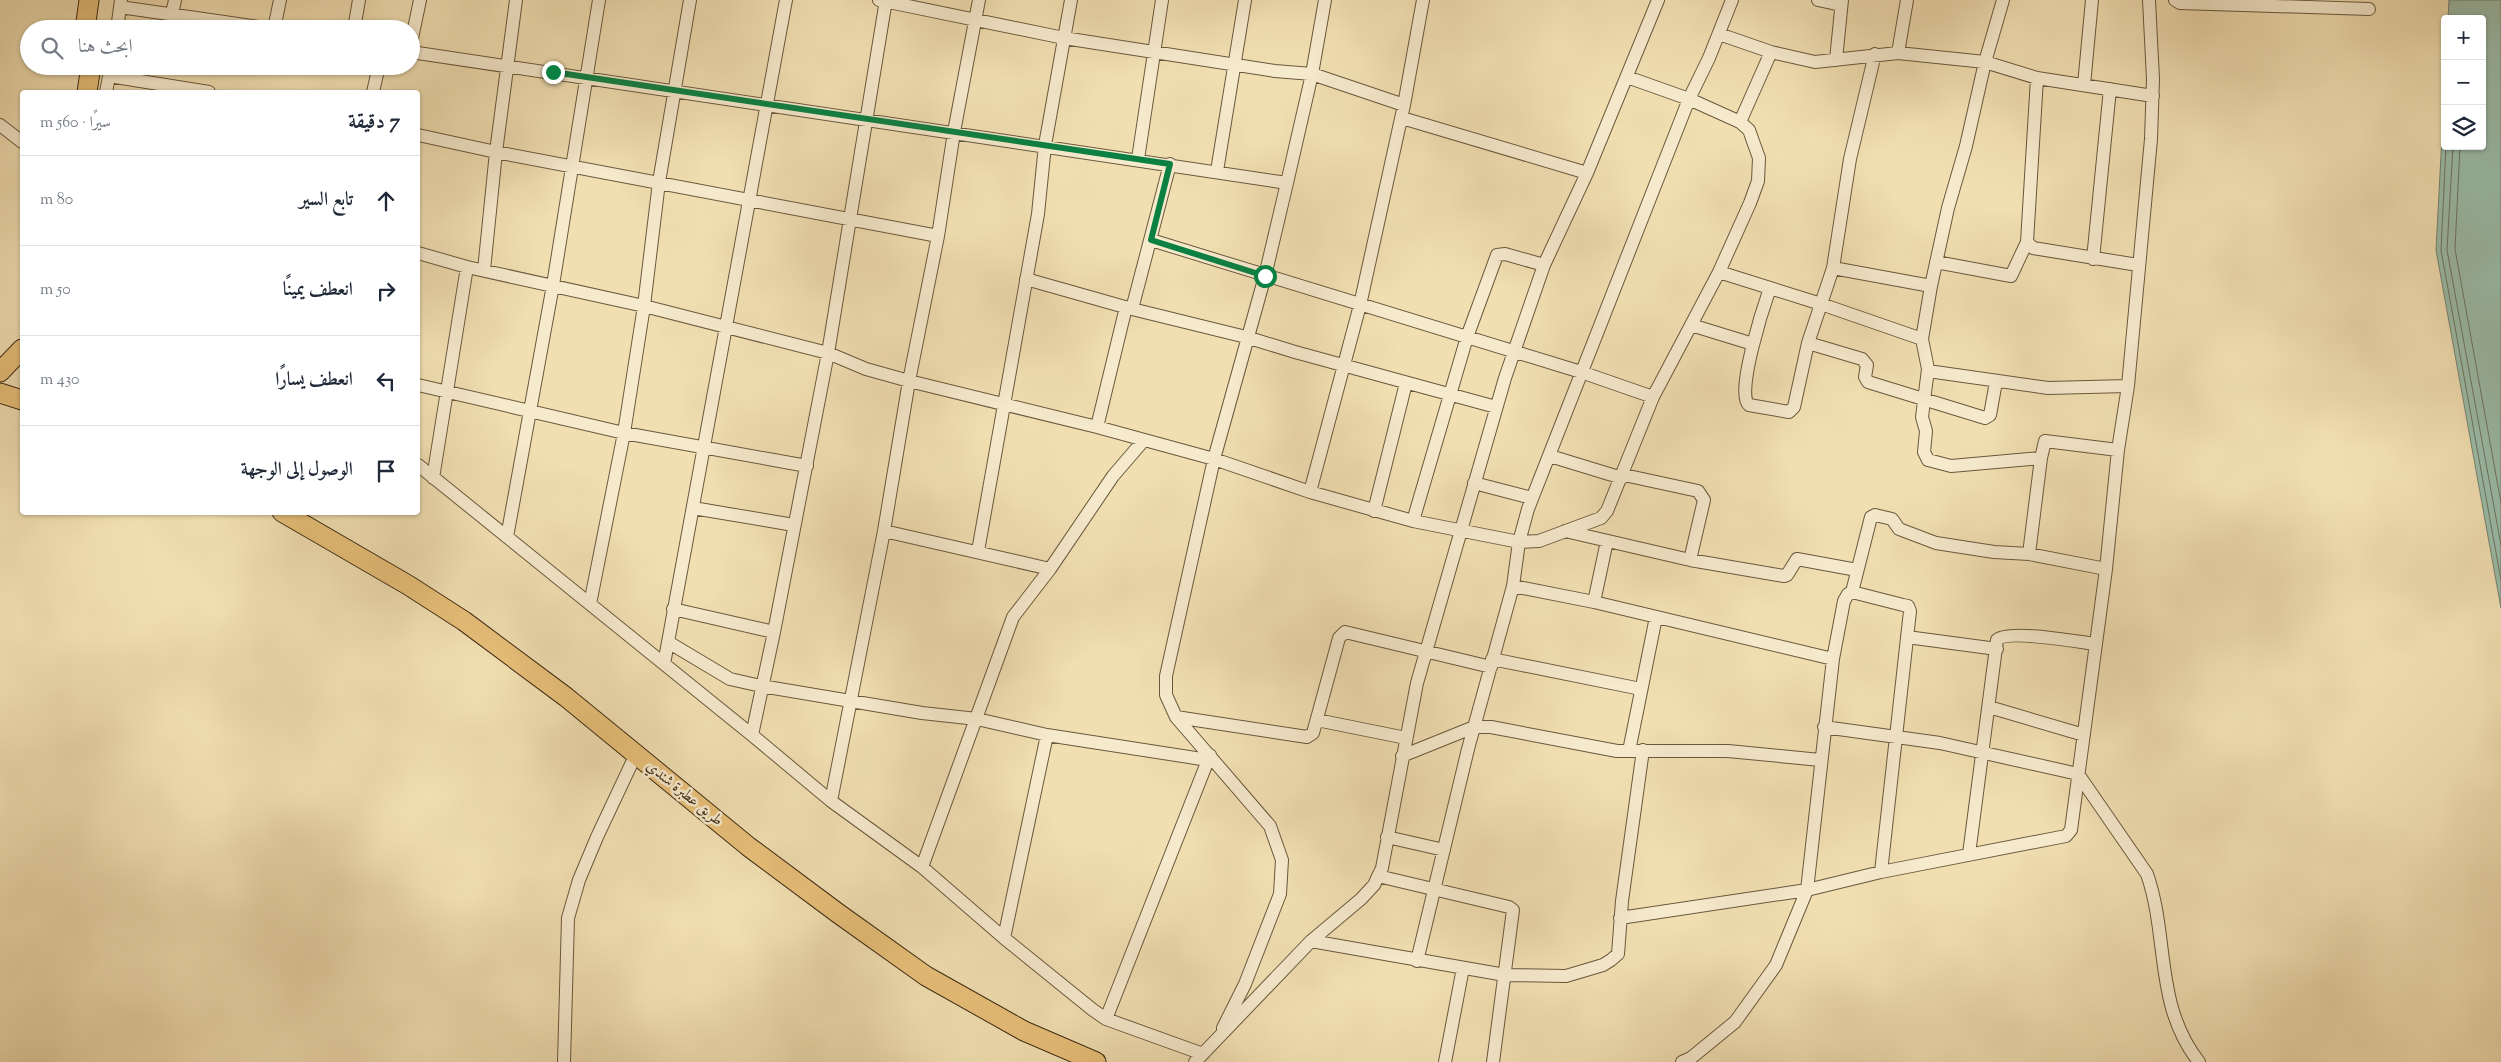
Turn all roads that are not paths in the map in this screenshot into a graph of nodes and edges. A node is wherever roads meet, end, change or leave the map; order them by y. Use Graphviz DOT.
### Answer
graph roads {
  1 [pos="89,0"];
  2 [pos="102,0"];
  3 [pos="175,0"];
  4 [pos="280,0"];
  5 [pos="359,0"];
  6 [pos="420,0"];
  7 [pos="516,0"];
  8 [pos="599,0"];
  9 [pos="690,0"];
  10 [pos="786,0"];
  11 [pos="884,0"];
  12 [pos="979,0"];
  13 [pos="1071,0"];
  14 [pos="1162,0"];
  15 [pos="1245,0"];
  16 [pos="1326,0"];
  17 [pos="1423,0"];
  18 [pos="1658,0"];
  19 [pos="1732,0"];
  20 [pos="1818,0"];
  21 [pos="1906,0"];
  22 [pos="2003,0"];
  23 [pos="2092,0"];
  24 [pos="2149,0"];
  25 [pos="2175,0"];
  26 [pos="1841,3"];
  27 [pos="121,4"];
  28 [pos="2369,9"];
  29 [pos="172,14"];
  30 [pos="976,18"];
  31 [pos="86,20"];
  32 [pos="99,20"];
  33 [pos="118,20"];
  34 [pos="213,20"];
  35 [pos="276,20"];
  36 [pos="356,20"];
  37 [pos="416,20"];
  38 [pos="1719,34"];
  39 [pos="1064,38"];
  40 [pos="1771,52"];
  41 [pos="420,53"];
  42 [pos="1154,53"];
  43 [pos="1898,53"];
  44 [pos="1875,54"];
  45 [pos="1836,60"];
  46 [pos="1985,62"];
  47 [pos="1234,64"];
  48 [pos="508,66"];
  49 [pos="1312,74"];
  50 [pos="77,75"];
  51 [pos="91,75"];
  52 [pos="109,75"];
  53 [pos="129,75"];
  54 [pos="377,75"];
  55 [pos="586,77"];
  56 [pos="1627,77"];
  57 [pos="2037,78"];
  58 [pos="2084,85"];
  59 [pos="74,90"];
  60 [pos="88,90"];
  61 [pos="106,90"];
  62 [pos="200,90"];
  63 [pos="373,90"];
  64 [pos="676,90"];
  65 [pos="2110,90"];
  66 [pos="2153,96"];
  67 [pos="1689,99"];
  68 [pos="766,104"];
  69 [pos="1403,112"];
  70 [pos="868,119"];
  71 [pos="1740,122"];
  72 [pos="0,124"];
  73 [pos="954,132"];
  74 [pos="420,135"];
  75 [pos="20,140"];
  76 [pos="1045,145"];
  77 [pos="496,152"];
  78 [pos="1138,159"];
  79 [pos="1170,164"];
  80 [pos="571,166"];
  81 [pos="1217,171"];
  82 [pos="1587,173"];
  83 [pos="660,182"];
  84 [pos="1287,183"];
  85 [pos="748,200"];
  86 [pos="851,219"];
  87 [pos="938,236"];
  88 [pos="1151,240"];
  89 [pos="2027,242"];
  90 [pos="420,254"];
  91 [pos="2092,258"];
  92 [pos="1936,262"];
  93 [pos="1544,265"];
  94 [pos="2138,265"];
  95 [pos="467,266"];
  96 [pos="1833,268"];
  97 [pos="484,270"];
  98 [pos="1719,272"];
  99 [pos="1265,276"];
  100 [pos="1026,279"];
  101 [pos="553,285"];
  102 [pos="1930,286"];
  103 [pos="1770,288"];
  104 [pos="1820,304"];
  105 [pos="1360,305"];
  106 [pos="644,306"];
  107 [pos="1129,308"];
  108 [pos="1691,325"];
  109 [pos="727,328"];
  110 [pos="1246,337"];
  111 [pos="1467,337"];
  112 [pos="1922,339"];
  113 [pos="1808,343"];
  114 [pos="1753,344"];
  115 [pos="20,351"];
  116 [pos="1514,352"];
  117 [pos="828,353"];
  118 [pos="1344,365"];
  119 [pos="0,372"];
  120 [pos="1581,372"];
  121 [pos="1928,372"];
  122 [pos="909,381"];
  123 [pos="1996,382"];
  124 [pos="1406,384"];
  125 [pos="420,385"];
  126 [pos="2128,386"];
  127 [pos="448,392"];
  128 [pos="0,393"];
  129 [pos="1451,396"];
  130 [pos="1653,397"];
  131 [pos="20,399"];
  132 [pos="1923,400"];
  133 [pos="1004,403"];
  134 [pos="1496,407"];
  135 [pos="531,410"];
  136 [pos="1097,427"];
  137 [pos="624,432"];
  138 [pos="1144,440"];
  139 [pos="704,446"];
  140 [pos="2118,450"];
  141 [pos="1550,456"];
  142 [pos="2041,458"];
  143 [pos="1214,459"];
  144 [pos="807,466"];
  145 [pos="420,467"];
  146 [pos="1623,477"];
  147 [pos="434,478"];
  148 [pos="1474,483"];
  149 [pos="1310,492"];
  150 [pos="1532,498"];
  151 [pos="693,508"];
  152 [pos="1374,511"];
  153 [pos="287,515"];
  154 [pos="1413,521"];
  155 [pos="794,525"];
  156 [pos="1459,530"];
  157 [pos="884,531"];
  158 [pos="1565,531"];
  159 [pos="507,537"];
  160 [pos="1607,540"];
  161 [pos="1519,542"];
  162 [pos="978,551"];
  163 [pos="2030,554"];
  164 [pos="1690,560"];
  165 [pos="1050,569"];
  166 [pos="2106,569"];
  167 [pos="1857,570"];
  168 [pos="1513,586"];
  169 [pos="1852,592"];
  170 [pos="1594,602"];
  171 [pos="590,604"];
  172 [pos="673,608"];
  173 [pos="1656,616"];
  174 [pos="774,632"];
  175 [pos="1907,637"];
  176 [pos="668,642"];
  177 [pos="2096,644"];
  178 [pos="1997,649"];
  179 [pos="1426,651"];
  180 [pos="1833,659"];
  181 [pos="1491,663"];
  182 [pos="664,664"];
  183 [pos="761,686"];
  184 [pos="1641,689"];
  185 [pos="852,700"];
  186 [pos="1989,707"];
  187 [pos="1176,717"];
  188 [pos="977,719"];
  189 [pos="1317,720"];
  190 [pos="1474,727"];
  191 [pos="1824,727"];
  192 [pos="752,735"];
  193 [pos="1047,735"];
  194 [pos="2084,735"];
  195 [pos="1896,736"];
  196 [pos="1406,738"];
  197 [pos="1643,750"];
  198 [pos="1629,751"];
  199 [pos="1982,752"];
  200 [pos="636,754"];
  201 [pos="1402,756"];
  202 [pos="1209,758"];
  203 [pos="1820,760"];
  204 [pos="2078,774"];
  205 [pos="831,802"];
  206 [pos="1387,837"];
  207 [pos="1444,850"];
  208 [pos="1969,854"];
  209 [pos="922,867"];
  210 [pos="1881,872"];
  211 [pos="1378,876"];
  212 [pos="1807,890"];
  213 [pos="1434,891"];
  214 [pos="1620,918"];
  215 [pos="1004,938"];
  216 [pos="1311,941"];
  217 [pos="1417,961"];
  218 [pos="1463,968"];
  219 [pos="1505,975"];
  220 [pos="1106,1019"];
  221 [pos="1218,1039"];
  222 [pos="1199,1058"];
  223 [pos="564,1062"];
  224 [pos="1096,1062"];
  225 [pos="1445,1062"];
  226 [pos="1494,1062"];
  227 [pos="1682,1062"];
  228 [pos="2199,1062"];
  1 -- 31 [label="highway"];
  2 -- 32 [label="highway"];
  3 -- 29 [label="street"];
  4 -- 35 [label="street"];
  5 -- 36 [label="street"];
  6 -- 37 [label="street"];
  7 -- 48 [label="street"];
  8 -- 55 [label="street"];
  9 -- 64 [label="street"];
  10 -- 68 [label="street"];
  11 -- 30 [label="street"];
  11 -- 70 [label="street"];
  12 -- 30 [label="street"];
  13 -- 39 [label="street"];
  14 -- 42 [label="street"];
  15 -- 47 [label="street"];
  16 -- 49 [label="street"];
  17 -- 69 [label="street"];
  18 -- 56 [label="street"];
  19 -- 38 [label="street"];
  20 -- 26 [label="street"];
  21 -- 43 [label="street"];
  22 -- 46 [label="street"];
  23 -- 58 [label="street"];
  24 -- 66 [label="street"];
  25 -- 28 [label="street"];
  26 -- 45 [label="street"];
  27 -- 29 [label="street"];
  27 -- 33 [label="street"];
  29 -- 34 [label="street"];
  30 -- 39 [label="street"];
  30 -- 73 [label="street"];
  38 -- 40 [label="street"];
  38 -- 67 [label="street"];
  39 -- 42 [label="street"];
  39 -- 76 [label="street"];
  40 -- 45 [label="street"];
  40 -- 71 [label="street"];
  41 -- 48 [label="street"];
  42 -- 47 [label="street"];
  42 -- 78 [label="street"];
  43 -- 44 [label="street"];
  43 -- 46 [label="street"];
  44 -- 45 [label="street"];
  44 -- 96 [label="street"];
  46 -- 57 [label="street"];
  46 -- 92 [label="street"];
  47 -- 49 [label="street"];
  47 -- 81 [label="street"];
  48 -- 55 [label="street"];
  48 -- 77 [label="street"];
  49 -- 69 [label="street"];
  49 -- 84 [label="street"];
  50 -- 59 [label="highway"];
  51 -- 60 [label="highway"];
  52 -- 61 [label="street"];
  53 -- 62 [label="street"];
  54 -- 63 [label="street"];
  55 -- 64 [label="street"];
  55 -- 80 [label="street"];
  56 -- 67 [label="street"];
  56 -- 82 [label="street"];
  57 -- 58 [label="street"];
  57 -- 89 [label="street"];
  58 -- 65 [label="street"];
  64 -- 68 [label="street"];
  64 -- 83 [label="street"];
  65 -- 66 [label="street"];
  65 -- 91 [label="street"];
  66 -- 94 [label="street"];
  67 -- 71 [label="street"];
  67 -- 120 [label="street"];
  68 -- 70 [label="street"];
  68 -- 85 [label="street"];
  69 -- 82 [label="street"];
  69 -- 105 [label="street"];
  70 -- 73 [label="street"];
  70 -- 86 [label="street"];
  71 -- 98 [label="street"];
  72 -- 75 [label="street"];
  73 -- 76 [label="street"];
  73 -- 87 [label="street"];
  74 -- 77 [label="street"];
  76 -- 78 [label="street"];
  76 -- 100 [label="street"];
  77 -- 80 [label="street"];
  77 -- 97 [label="street"];
  78 -- 79 [label="street"];
  79 -- 81 [label="street"];
  79 -- 88 [label="street"];
  80 -- 83 [label="street"];
  80 -- 101 [label="street"];
  81 -- 84 [label="street"];
  82 -- 93 [label="street"];
  83 -- 85 [label="street"];
  83 -- 106 [label="street"];
  84 -- 99 [label="street"];
  85 -- 86 [label="street"];
  85 -- 109 [label="street"];
  86 -- 87 [label="street"];
  86 -- 117 [label="street"];
  87 -- 122 [label="street"];
  88 -- 99 [label="street"];
  88 -- 107 [label="street"];
  89 -- 91 [label="street"];
  89 -- 92 [label="street"];
  90 -- 95 [label="street"];
  91 -- 94 [label="street"];
  92 -- 102 [label="street"];
  93 -- 111 [label="street"];
  93 -- 116 [label="street"];
  94 -- 126 [label="street"];
  95 -- 97 [label="street"];
  95 -- 127 [label="street"];
  96 -- 102 [label="street"];
  96 -- 104 [label="street"];
  97 -- 101 [label="street"];
  98 -- 103 [label="street"];
  98 -- 108 [label="street"];
  99 -- 105 [label="street"];
  99 -- 110 [label="street"];
  100 -- 107 [label="street"];
  100 -- 133 [label="street"];
  101 -- 106 [label="street"];
  101 -- 135 [label="street"];
  102 -- 112 [label="street"];
  103 -- 104 [label="street"];
  103 -- 114 [label="street"];
  104 -- 112 [label="street"];
  104 -- 113 [label="street"];
  105 -- 111 [label="street"];
  105 -- 118 [label="street"];
  106 -- 109 [label="street"];
  106 -- 137 [label="street"];
  107 -- 110 [label="street"];
  107 -- 136 [label="street"];
  108 -- 114 [label="street"];
  108 -- 130 [label="street"];
  109 -- 117 [label="street"];
  109 -- 139 [label="street"];
  110 -- 118 [label="street"];
  110 -- 143 [label="street"];
  111 -- 116 [label="street"];
  111 -- 129 [label="street"];
  112 -- 121 [label="street"];
  113 -- 114 [label="street"];
  113 -- 132 [label="street"];
  115 -- 119 [label="highway"];
  116 -- 120 [label="street"];
  116 -- 134 [label="street"];
  117 -- 122 [label="street"];
  117 -- 144 [label="street"];
  118 -- 124 [label="street"];
  118 -- 149 [label="street"];
  120 -- 130 [label="street"];
  120 -- 141 [label="street"];
  121 -- 123 [label="street"];
  121 -- 132 [label="street"];
  122 -- 133 [label="street"];
  122 -- 157 [label="street"];
  123 -- 126 [label="street"];
  123 -- 132 [label="street"];
  124 -- 129 [label="street"];
  124 -- 152 [label="street"];
  125 -- 127 [label="street"];
  126 -- 140 [label="street"];
  127 -- 135 [label="street"];
  127 -- 147 [label="street"];
  128 -- 131 [label="highway"];
  129 -- 134 [label="street"];
  129 -- 154 [label="street"];
  130 -- 146 [label="street"];
  132 -- 142 [label="street"];
  133 -- 136 [label="street"];
  133 -- 162 [label="street"];
  134 -- 148 [label="street"];
  135 -- 137 [label="street"];
  135 -- 159 [label="street"];
  136 -- 138 [label="street"];
  137 -- 139 [label="street"];
  137 -- 171 [label="street"];
  138 -- 143 [label="street"];
  138 -- 165 [label="street"];
  139 -- 144 [label="street"];
  139 -- 151 [label="street"];
  140 -- 142 [label="street"];
  140 -- 166 [label="street"];
  141 -- 146 [label="street"];
  141 -- 150 [label="street"];
  142 -- 163 [label="street"];
  143 -- 149 [label="street"];
  143 -- 187 [label="street"];
  144 -- 155 [label="street"];
  145 -- 147 [label="street"];
  146 -- 158 [label="street"];
  146 -- 164 [label="street"];
  147 -- 159 [label="street"];
  148 -- 150 [label="street"];
  148 -- 156 [label="street"];
  149 -- 152 [label="street"];
  150 -- 161 [label="street"];
  151 -- 155 [label="street"];
  151 -- 172 [label="street"];
  152 -- 154 [label="street"];
  153 -- 200 [label="highway, طريق عطبرة شندي"];
  154 -- 156 [label="street"];
  155 -- 174 [label="street"];
  156 -- 161 [label="street"];
  156 -- 179 [label="street"];
  157 -- 162 [label="street"];
  157 -- 185 [label="street"];
  158 -- 160 [label="street"];
  158 -- 161 [label="street"];
  159 -- 171 [label="street"];
  160 -- 164 [label="street"];
  160 -- 170 [label="street"];
  161 -- 168 [label="street"];
  162 -- 165 [label="street"];
  163 -- 166 [label="street"];
  163 -- 167 [label="street"];
  164 -- 167 [label="street"];
  165 -- 188 [label="street"];
  166 -- 177 [label="street"];
  167 -- 169 [label="street"];
  168 -- 170 [label="street"];
  168 -- 181 [label="street"];
  169 -- 175 [label="street"];
  169 -- 180 [label="street"];
  170 -- 173 [label="street"];
  171 -- 182 [label="street"];
  172 -- 174 [label="street"];
  172 -- 176 [label="street"];
  173 -- 180 [label="street"];
  173 -- 184 [label="street"];
  174 -- 183 [label="street"];
  175 -- 178 [label="street"];
  175 -- 195 [label="street"];
  176 -- 182 [label="street"];
  176 -- 183 [label="street"];
  177 -- 178 [label="street"];
  177 -- 194 [label="street"];
  178 -- 186 [label="street"];
  179 -- 181 [label="street"];
  179 -- 189 [label="street"];
  179 -- 196 [label="street"];
  180 -- 191 [label="street"];
  181 -- 184 [label="street"];
  181 -- 190 [label="street"];
  182 -- 192 [label="street"];
  183 -- 185 [label="street"];
  183 -- 192 [label="street"];
  184 -- 198 [label="street"];
  185 -- 188 [label="street"];
  185 -- 205 [label="street"];
  186 -- 194 [label="street"];
  186 -- 199 [label="street"];
  187 -- 189 [label="street"];
  187 -- 202 [label="street"];
  188 -- 193 [label="street"];
  188 -- 209 [label="street"];
  189 -- 196 [label="street"];
  190 -- 198 [label="street"];
  190 -- 201 [label="street"];
  190 -- 207 [label="street"];
  191 -- 195 [label="street"];
  191 -- 203 [label="street"];
  192 -- 205 [label="street"];
  193 -- 202 [label="street"];
  193 -- 215 [label="street"];
  194 -- 204 [label="street"];
  195 -- 199 [label="street"];
  195 -- 210 [label="street"];
  196 -- 201 [label="street"];
  197 -- 198 [label="street"];
  197 -- 203 [label="street"];
  197 -- 214 [label="street"];
  199 -- 204 [label="street"];
  199 -- 208 [label="street"];
  200 -- 223 [label="street"];
  200 -- 224 [label="highway, طريق عطبرة شندي"];
  201 -- 206 [label="street"];
  202 -- 220 [label="street"];
  202 -- 221 [label="street"];
  203 -- 212 [label="street"];
  204 -- 208 [label="street"];
  204 -- 228 [label="street"];
  205 -- 209 [label="street"];
  206 -- 207 [label="street"];
  206 -- 211 [label="street"];
  207 -- 213 [label="street"];
  208 -- 210 [label="street"];
  209 -- 215 [label="street"];
  210 -- 212 [label="street"];
  211 -- 213 [label="street"];
  211 -- 216 [label="street"];
  212 -- 214 [label="street"];
  212 -- 227 [label="street"];
  213 -- 217 [label="street"];
  213 -- 219 [label="street"];
  214 -- 219 [label="street"];
  215 -- 220 [label="street"];
  216 -- 217 [label="street"];
  216 -- 221 [label="street"];
  217 -- 218 [label="street"];
  218 -- 219 [label="street"];
  218 -- 225 [label="street"];
  219 -- 226 [label="street"];
  220 -- 222 [label="street"];
  221 -- 222 [label="street"];
}
